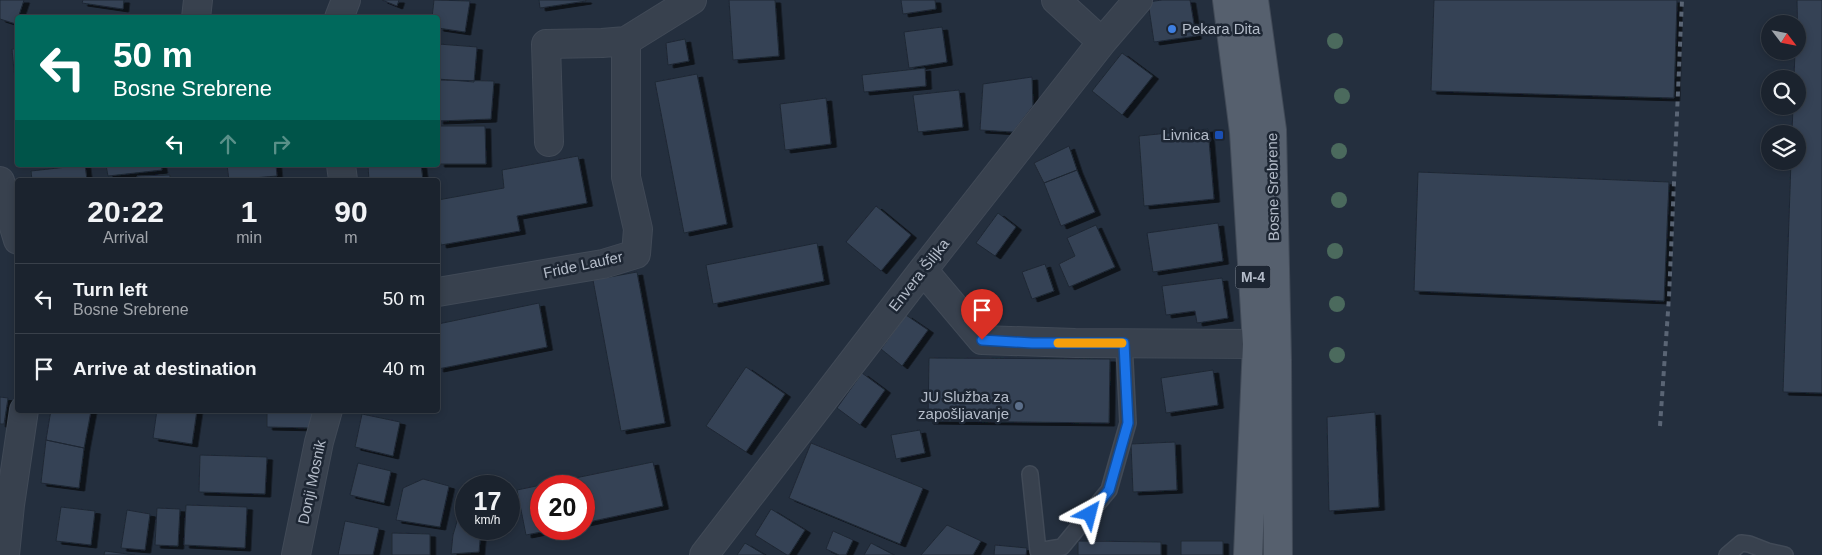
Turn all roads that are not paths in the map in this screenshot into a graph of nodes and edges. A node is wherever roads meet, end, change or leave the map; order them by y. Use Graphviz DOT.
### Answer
graph roads {
  1 [pos="198,0"];
  2 [pos="346,0"];
  3 [pos="692,0"];
  4 [pos="1056,0"];
  5 [pos="1138,0"];
  6 [pos="1227,0"];
  7 [pos="1254,0"];
  8 [pos="196,15"];
  9 [pos="340,15"];
  10 [pos="626,41"];
  11 [pos="1102,42"];
  12 [pos="549,142"];
  13 [pos="0,181"];
  14 [pos="15,230"];
  15 [pos="923,270"];
  16 [pos="440,292"];
  17 [pos="1124,343"];
  18 [pos="1257,344"];
  19 [pos="24,413"];
  20 [pos="327,413"];
  21 [pos="1030,474"];
  22 [pos="1038,553"];
  23 [pos="5,555"];
  24 [pos="296,555"];
  25 [pos="704,555"];
  26 [pos="1248,555"];
  27 [pos="1278,555"];
  28 [pos="1727,555"];
  29 [pos="1785,555"];
  1 -- 8 [label="street"];
  2 -- 9 [label="street"];
  3 -- 10 [label="street"];
  4 -- 11 [label="street"];
  5 -- 11 [label="street, Envera Šiljka"];
  6 -- 18 [label="main road, Bosne Srebrene / M-4"];
  7 -- 27 [label="main road, Bosne Srebrene / M-4"];
  10 -- 12 [label="street"];
  10 -- 16 [label="street, Fride Laufer"];
  11 -- 15 [label="street, Envera Šiljka"];
  13 -- 14 [label="street"];
  15 -- 17 [label="street"];
  15 -- 25 [label="street, Envera Šiljka"];
  17 -- 18 [label="street"];
  17 -- 22 [label="lane"];
  18 -- 26 [label="main road, Bosne Srebrene / M-4"];
  19 -- 23 [label="street"];
  20 -- 24 [label="street, Donji Mosnik"];
  21 -- 22 [label="lane"];
  28 -- 29 [label="lane"];
}
